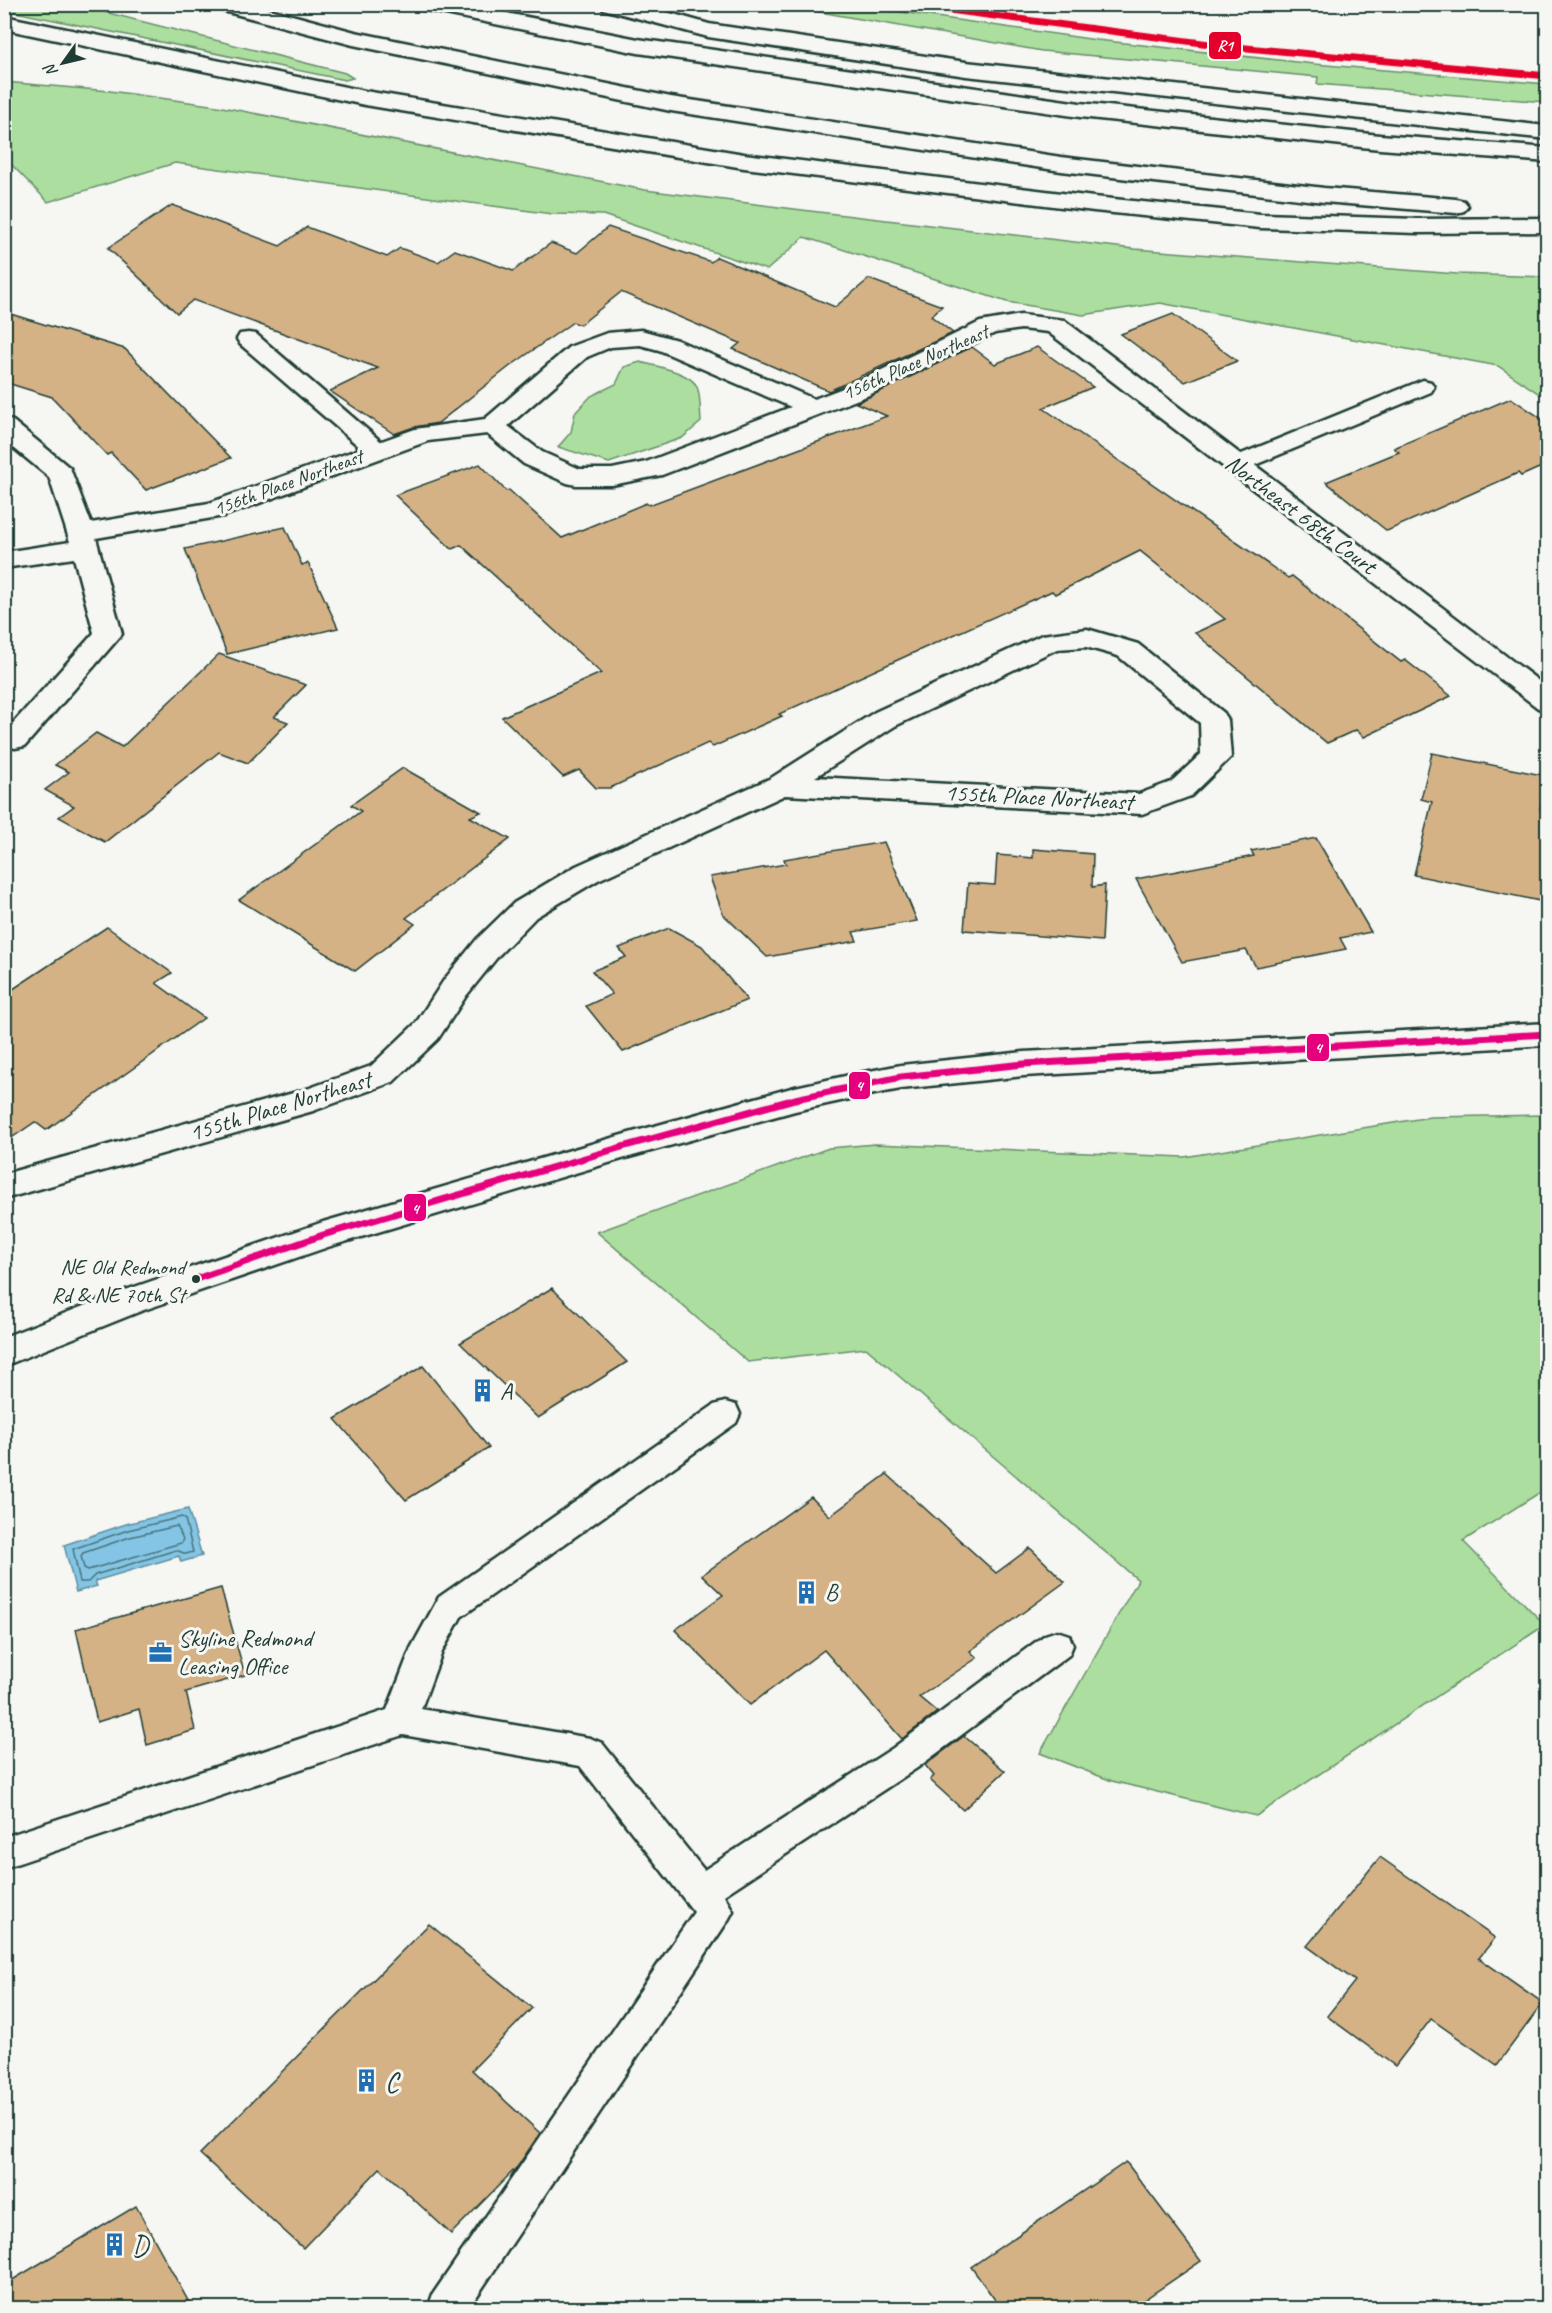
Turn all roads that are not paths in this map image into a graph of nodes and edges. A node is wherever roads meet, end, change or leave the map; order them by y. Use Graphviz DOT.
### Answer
graph roads {
  1 [pos="224,4"];
  2 [pos="426,4"];
  3 [pos="611,4"];
  4 [pos="4,22"];
  5 [pos="1548,133"];
  6 [pos="1548,155"];
  7 [pos="1548,213"];
  8 [pos="1548,225"];
  9 [pos="1055,325"];
  10 [pos="248,339"];
  11 [pos="1423,387"];
  12 [pos="812,407"];
  13 [pos="4,426"];
  14 [pos="492,426"];
  15 [pos="377,450"];
  16 [pos="1237,464"];
  17 [pos="83,540"];
  18 [pos="4,560"];
  19 [pos="1548,702"];
  20 [pos="15,739"];
  21 [pos="781,785"];
  22 [pos="1548,1034"];
  23 [pos="4,1187"];
  24 [pos="4,1352"];
  25 [pos="725,1414"];
  26 [pos="1057,1645"];
  27 [pos="400,1721"];
  28 [pos="4,1853"];
  29 [pos="700,1892"];
  30 [pos="447,2308"];
  1 -- 7 [label="main road"];
  2 -- 6 [label="main road"];
  3 -- 5 [label="main road"];
  4 -- 8 [label="main road"];
  9 -- 12 [label="main road, 156th Place Northeast"];
  9 -- 16 [label="main road, Northeast 68th Court"];
  10 -- 15 [label="lane"];
  11 -- 16 [label="lane"];
  12 -- 14 [label="main road, 156th Place Northeast"];
  12 -- 14 [label="main road, 156th Place Northeast"];
  13 -- 17 [label="main road"];
  14 -- 15 [label="main road, 156th Place Northeast"];
  15 -- 17 [label="main road, 156th Place Northeast"];
  16 -- 19 [label="main road, Northeast 68th Court"];
  17 -- 18 [label="main road, 156th Place Northeast"];
  17 -- 20 [label="main road"];
  21 -- 21 [label="main road, 155th Place Northeast"];
  21 -- 23 [label="main road, 155th Place Northeast"];
  22 -- 24 [label="main road"];
  25 -- 27 [label="lane"];
  26 -- 29 [label="lane"];
  27 -- 28 [label="lane"];
  27 -- 29 [label="lane"];
  29 -- 30 [label="lane"];
}
